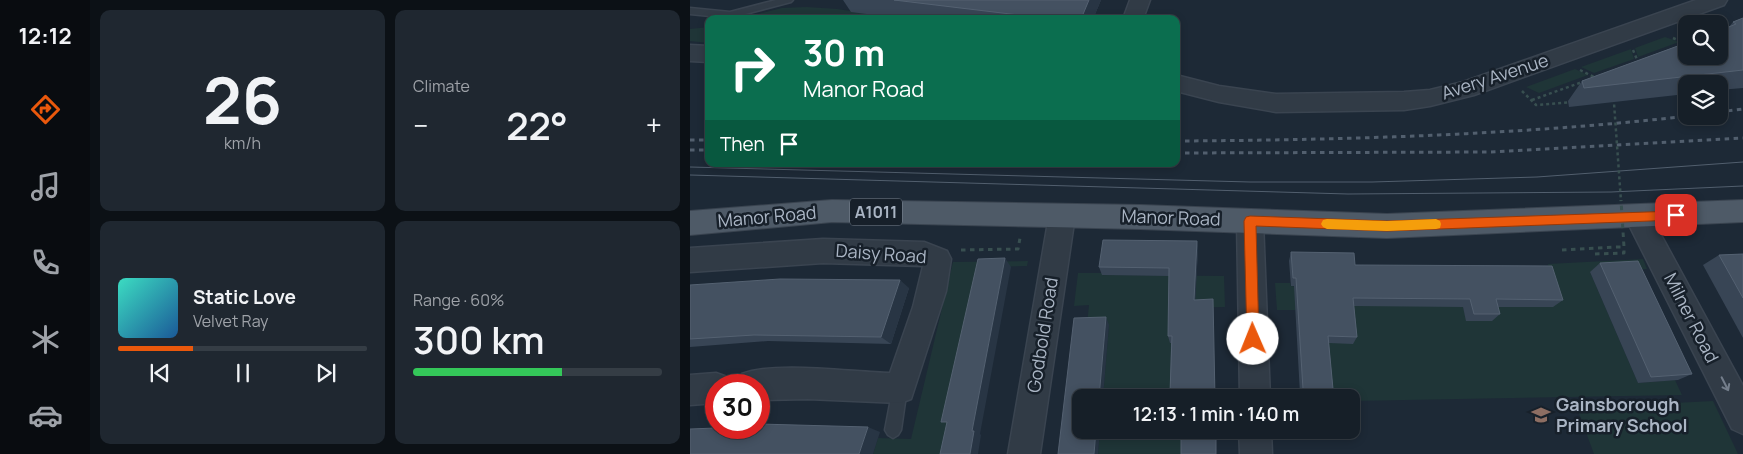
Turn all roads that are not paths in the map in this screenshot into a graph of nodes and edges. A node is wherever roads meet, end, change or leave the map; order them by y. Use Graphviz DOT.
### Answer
graph roads {
  1 [pos="701,0"];
  2 [pos="788,0"];
  3 [pos="1140,0"];
  4 [pos="1717,0"];
  5 [pos="772,3"];
  6 [pos="690,11"];
  7 [pos="1134,15"];
  8 [pos="690,53"];
  9 [pos="705,54"];
  10 [pos="1180,84"];
  11 [pos="1743,212"];
  12 [pos="1062,216"];
  13 [pos="1638,217"];
  14 [pos="1250,221"];
  15 [pos="690,223"];
  16 [pos="690,260"];
  17 [pos="770,384"];
  18 [pos="900,388"];
  19 [pos="705,389"];
  20 [pos="1254,389"];
  21 [pos="690,390"];
  22 [pos="1743,418"];
  23 [pos="893,430"];
  24 [pos="1255,439"];
  25 [pos="1024,454"];
  26 [pos="1256,454"];
  1 -- 6 [label="lane"];
  2 -- 5 [label="lane"];
  3 -- 7 [label="street"];
  4 -- 10 [label="street, Avery Avenue"];
  5 -- 6 [label="lane"];
  8 -- 9 [label="street"];
  11 -- 13 [label="main road, Manor Road / A1011"];
  12 -- 14 [label="main road, Manor Road / A1011"];
  12 -- 15 [label="main road, Manor Road / A1011"];
  12 -- 25 [label="street, Godbold Road"];
  13 -- 14 [label="main road, Manor Road / A1011"];
  13 -- 22 [label="street, Milner Road, one-way"];
  14 -- 20 [label="street"];
  16 -- 18 [label="street, Daisy Road"];
  17 -- 18 [label="street"];
  18 -- 23 [label="lane"];
  19 -- 21 [label="street"];
  24 -- 26 [label="street"];
}
